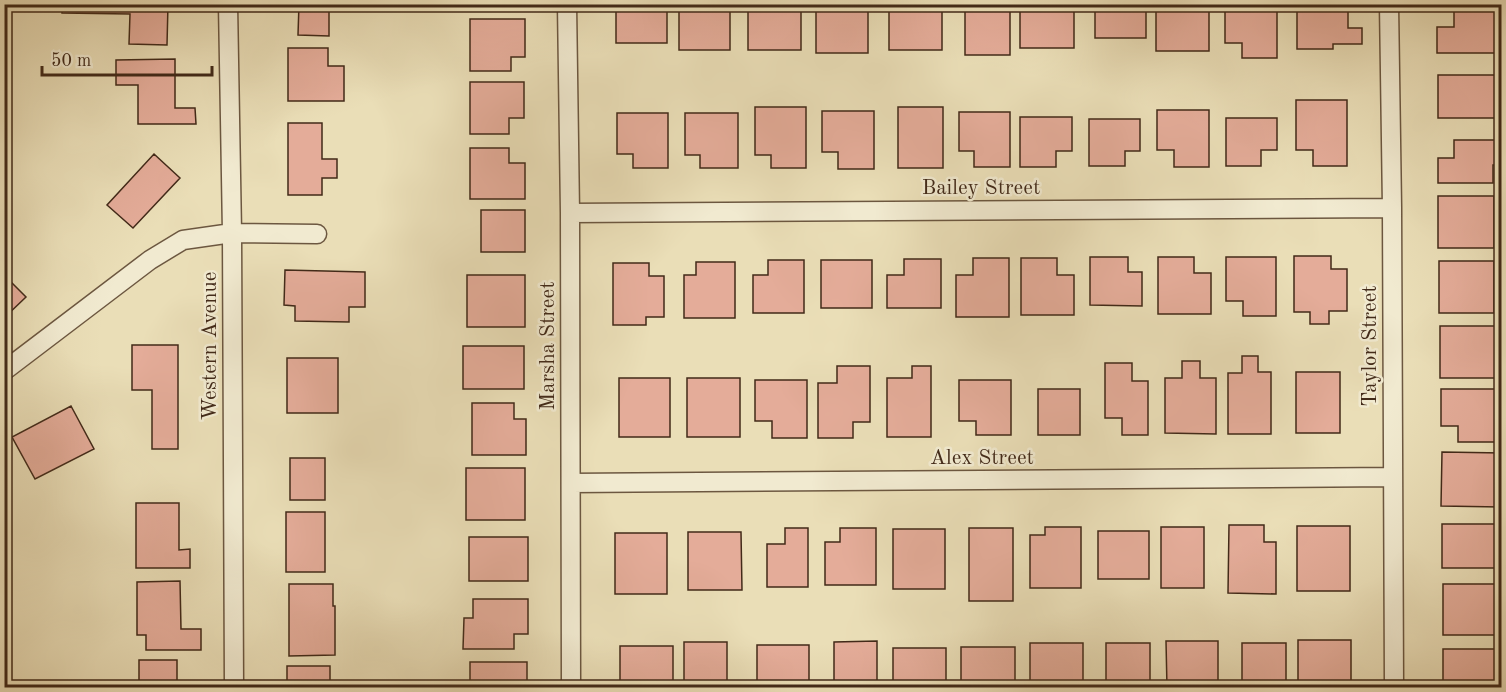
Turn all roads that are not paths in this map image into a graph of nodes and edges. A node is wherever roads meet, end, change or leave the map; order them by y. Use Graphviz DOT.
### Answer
graph roads {
  1 [pos="228,4"];
  2 [pos="567,4"];
  3 [pos="1389,4"];
  4 [pos="1392,208"];
  5 [pos="570,213"];
  6 [pos="232,233"];
  7 [pos="317,234"];
  8 [pos="4,371"];
  9 [pos="1392,477"];
  10 [pos="571,483"];
  11 [pos="234,687"];
  12 [pos="572,687"];
  13 [pos="1394,687"];
  1 -- 6 [label="street, Western Avenue"];
  2 -- 5 [label="street, Marsha Street"];
  3 -- 4 [label="street, Taylor Street"];
  4 -- 5 [label="street, Bailey Street"];
  4 -- 9 [label="street, Taylor Street"];
  5 -- 10 [label="street, Marsha Street"];
  6 -- 7 [label="street"];
  6 -- 8 [label="street"];
  6 -- 11 [label="street, Western Avenue"];
  9 -- 10 [label="street, Alex Street"];
  9 -- 13 [label="street, Taylor Street"];
  10 -- 12 [label="street, Marsha Street"];
}
